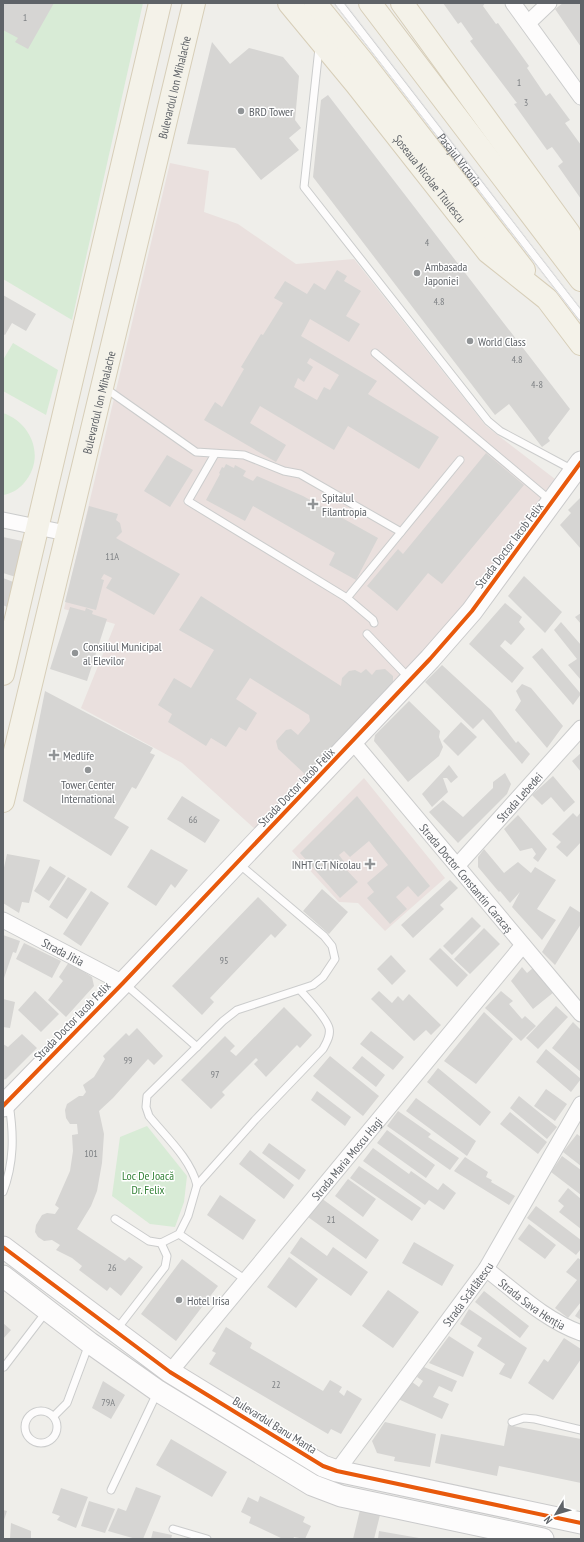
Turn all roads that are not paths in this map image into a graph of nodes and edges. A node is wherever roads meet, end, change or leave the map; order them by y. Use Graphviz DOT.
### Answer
graph roads {
  1 [pos="160,3"];
  2 [pos="206,3"];
  3 [pos="315,3"];
  4 [pos="339,3"];
  5 [pos="370,3"];
  6 [pos="402,3"];
  7 [pos="513,3"];
  8 [pos="550,3"];
  9 [pos="287,4"];
  10 [pos="192,11"];
  11 [pos="528,23"];
  12 [pos="320,40"];
  13 [pos="581,97"];
  14 [pos="581,270"];
  15 [pos="581,280"];
  16 [pos="547,299"];
  17 [pos="581,316"];
  18 [pos="581,344"];
  19 [pos="375,353"];
  20 [pos="102,386"];
  21 [pos="216,454"];
  22 [pos="460,460"];
  23 [pos="578,467"];
  24 [pos="553,502"];
  25 [pos="3,520"];
  26 [pos="39,526"];
  27 [pos="401,532"];
  28 [pos="66,533"];
  29 [pos="347,598"];
  30 [pos="374,623"];
  31 [pos="367,634"];
  32 [pos="3,674"];
  33 [pos="410,680"];
  34 [pos="581,728"];
  35 [pos="353,742"];
  36 [pos="3,801"];
  37 [pos="237,863"];
  38 [pos="457,866"];
  39 [pos="3,920"];
  40 [pos="523,945"];
  41 [pos="123,983"];
  42 [pos="300,990"];
  43 [pos="581,1014"];
  44 [pos="197,1047"];
  45 [pos="5,1102"];
  46 [pos="581,1104"];
  47 [pos="197,1185"];
  48 [pos="3,1192"];
  49 [pos="115,1219"];
  50 [pos="179,1234"];
  51 [pos="161,1243"];
  52 [pos="3,1247"];
  53 [pos="486,1269"];
  54 [pos="3,1276"];
  55 [pos="246,1280"];
  56 [pos="47,1310"];
  57 [pos="115,1332"];
  58 [pos="581,1333"];
  59 [pos="90,1343"];
  60 [pos="4,1367"];
  61 [pos="170,1372"];
  62 [pos="158,1391"];
  63 [pos="54,1416"];
  64 [pos="512,1422"];
  65 [pos="581,1430"];
  66 [pos="337,1471"];
  67 [pos="111,1490"];
  68 [pos="581,1523"];
  69 [pos="173,1529"];
  70 [pos="207,1539"];
  71 [pos="543,1539"];
  1 -- 26 [label="main road"];
  2 -- 10 [label="main road"];
  3 -- 16 [label="main road, Pasajul Victoria"];
  4 -- 17 [label="lane, Pasajul Victoria"];
  5 -- 15 [label="main road, Pasajul Victoria"];
  6 -- 14 [label="main road"];
  7 -- 11 [label="street"];
  8 -- 11 [label="street"];
  9 -- 12 [label="main road, Șoseaua Nicolae Titulescu"];
  10 -- 20 [label="main road, Bulevardul Ion Mihalache"];
  11 -- 13 [label="street"];
  12 -- 16 [label="main road, Șoseaua Nicolae Titulescu"];
  12 -- 23 [label="lane"];
  16 -- 18 [label="main road, Șoseaua Nicolae Titulescu"];
  19 -- 24 [label="lane"];
  20 -- 21 [label="lane"];
  20 -- 28 [label="main road, Bulevardul Ion Mihalache"];
  21 -- 27 [label="lane"];
  21 -- 29 [label="lane"];
  22 -- 27 [label="lane"];
  23 -- 24 [label="street, Strada Doctor Iacob Felix"];
  24 -- 33 [label="street, Strada Doctor Iacob Felix"];
  25 -- 26 [label="street"];
  26 -- 28 [label="street"];
  26 -- 32 [label="main road"];
  27 -- 29 [label="lane"];
  28 -- 36 [label="main road, Bulevardul Ion Mihalache"];
  29 -- 30 [label="lane"];
  31 -- 33 [label="lane"];
  33 -- 35 [label="street, Strada Doctor Iacob Felix"];
  34 -- 38 [label="street, Strada Lebedei"];
  35 -- 37 [label="street, Strada Doctor Iacob Felix"];
  35 -- 38 [label="street, Strada Doctor Constantin Caracaș"];
  37 -- 41 [label="street, Strada Doctor Iacob Felix"];
  37 -- 42 [label="lane"];
  38 -- 40 [label="street, Strada Doctor Constantin Caracaș"];
  39 -- 41 [label="street, Strada Jitia"];
  40 -- 43 [label="street, Strada Doctor Constantin Caracaș"];
  40 -- 55 [label="street, Strada Maria Moscu Hagi"];
  41 -- 44 [label="lane"];
  41 -- 45 [label="street, Strada Doctor Iacob Felix"];
  42 -- 44 [label="lane"];
  42 -- 47 [label="lane"];
  44 -- 47 [label="lane"];
  45 -- 48 [label="lane"];
  46 -- 53 [label="street, Strada Scărlătescu"];
  47 -- 50 [label="lane"];
  49 -- 51 [label="lane"];
  50 -- 51 [label="lane"];
  50 -- 55 [label="lane"];
  51 -- 57 [label="lane"];
  52 -- 57 [label="street, Bulevardul Banu Manta"];
  53 -- 58 [label="street, Strada Sava Henția"];
  53 -- 66 [label="street, Strada Scărlătescu"];
  54 -- 56 [label="street"];
  55 -- 61 [label="street, Strada Maria Moscu Hagi"];
  56 -- 59 [label="street"];
  56 -- 60 [label="lane"];
  57 -- 61 [label="street, Bulevardul Banu Manta"];
  59 -- 62 [label="street"];
  59 -- 63 [label="lane"];
  61 -- 66 [label="street, Bulevardul Banu Manta"];
  62 -- 67 [label="lane"];
  62 -- 71 [label="street"];
  63 -- 63 [label="lane"];
  64 -- 65 [label="lane"];
  66 -- 68 [label="street, Bulevardul Banu Manta"];
  69 -- 70 [label="lane"];
}
